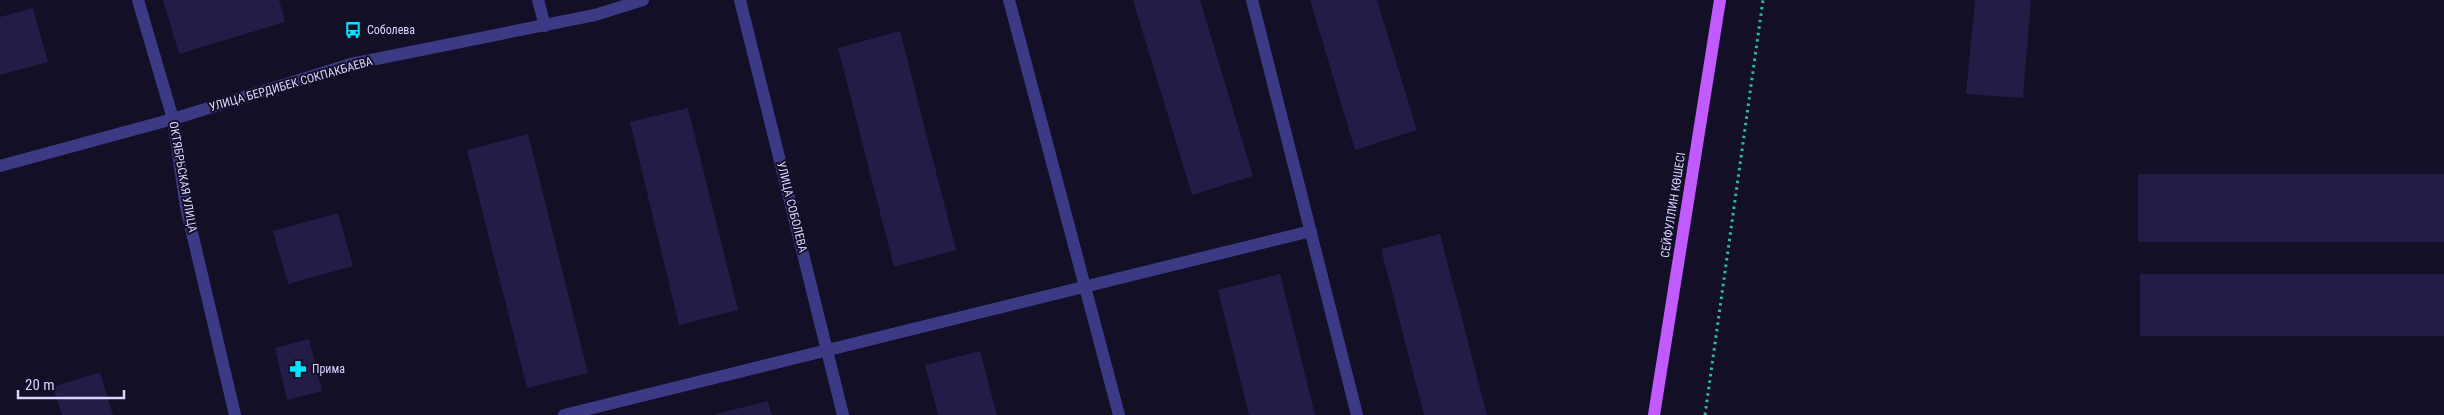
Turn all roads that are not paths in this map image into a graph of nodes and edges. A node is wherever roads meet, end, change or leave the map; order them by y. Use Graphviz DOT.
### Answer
graph roads {
  1 [pos="138,0"];
  2 [pos="538,0"];
  3 [pos="643,0"];
  4 [pos="740,0"];
  5 [pos="1009,0"];
  6 [pos="1252,0"];
  7 [pos="1720,0"];
  8 [pos="545,26"];
  9 [pos="173,119"];
  10 [pos="0,166"];
  11 [pos="1311,232"];
  12 [pos="1085,288"];
  13 [pos="828,350"];
  14 [pos="235,415"];
  15 [pos="564,415"];
  16 [pos="843,415"];
  17 [pos="1119,415"];
  18 [pos="1357,415"];
  19 [pos="1654,415"];
  1 -- 9 [label="street, ОКТЯБРЬСКАЯ УЛИЦА"];
  2 -- 8 [label="street"];
  3 -- 8 [label="street, УЛИЦА БЕРДИБЕК СОКПАКБАЕВА"];
  4 -- 13 [label="street, УЛИЦА СОБОЛЕВА"];
  5 -- 12 [label="street"];
  6 -- 11 [label="street"];
  7 -- 19 [label="main road, СЕЙФУЛЛИН КӨШЕСІ"];
  8 -- 9 [label="street, УЛИЦА БЕРДИБЕК СОКПАКБАЕВА"];
  9 -- 10 [label="street, УЛИЦА БЕРДИБЕК СОКПАКБАЕВА"];
  9 -- 14 [label="street, ОКТЯБРЬСКАЯ УЛИЦА"];
  11 -- 12 [label="street"];
  11 -- 18 [label="street"];
  12 -- 13 [label="street"];
  12 -- 17 [label="street"];
  13 -- 15 [label="street"];
  13 -- 16 [label="street, УЛИЦА СОБОЛЕВА"];
}
